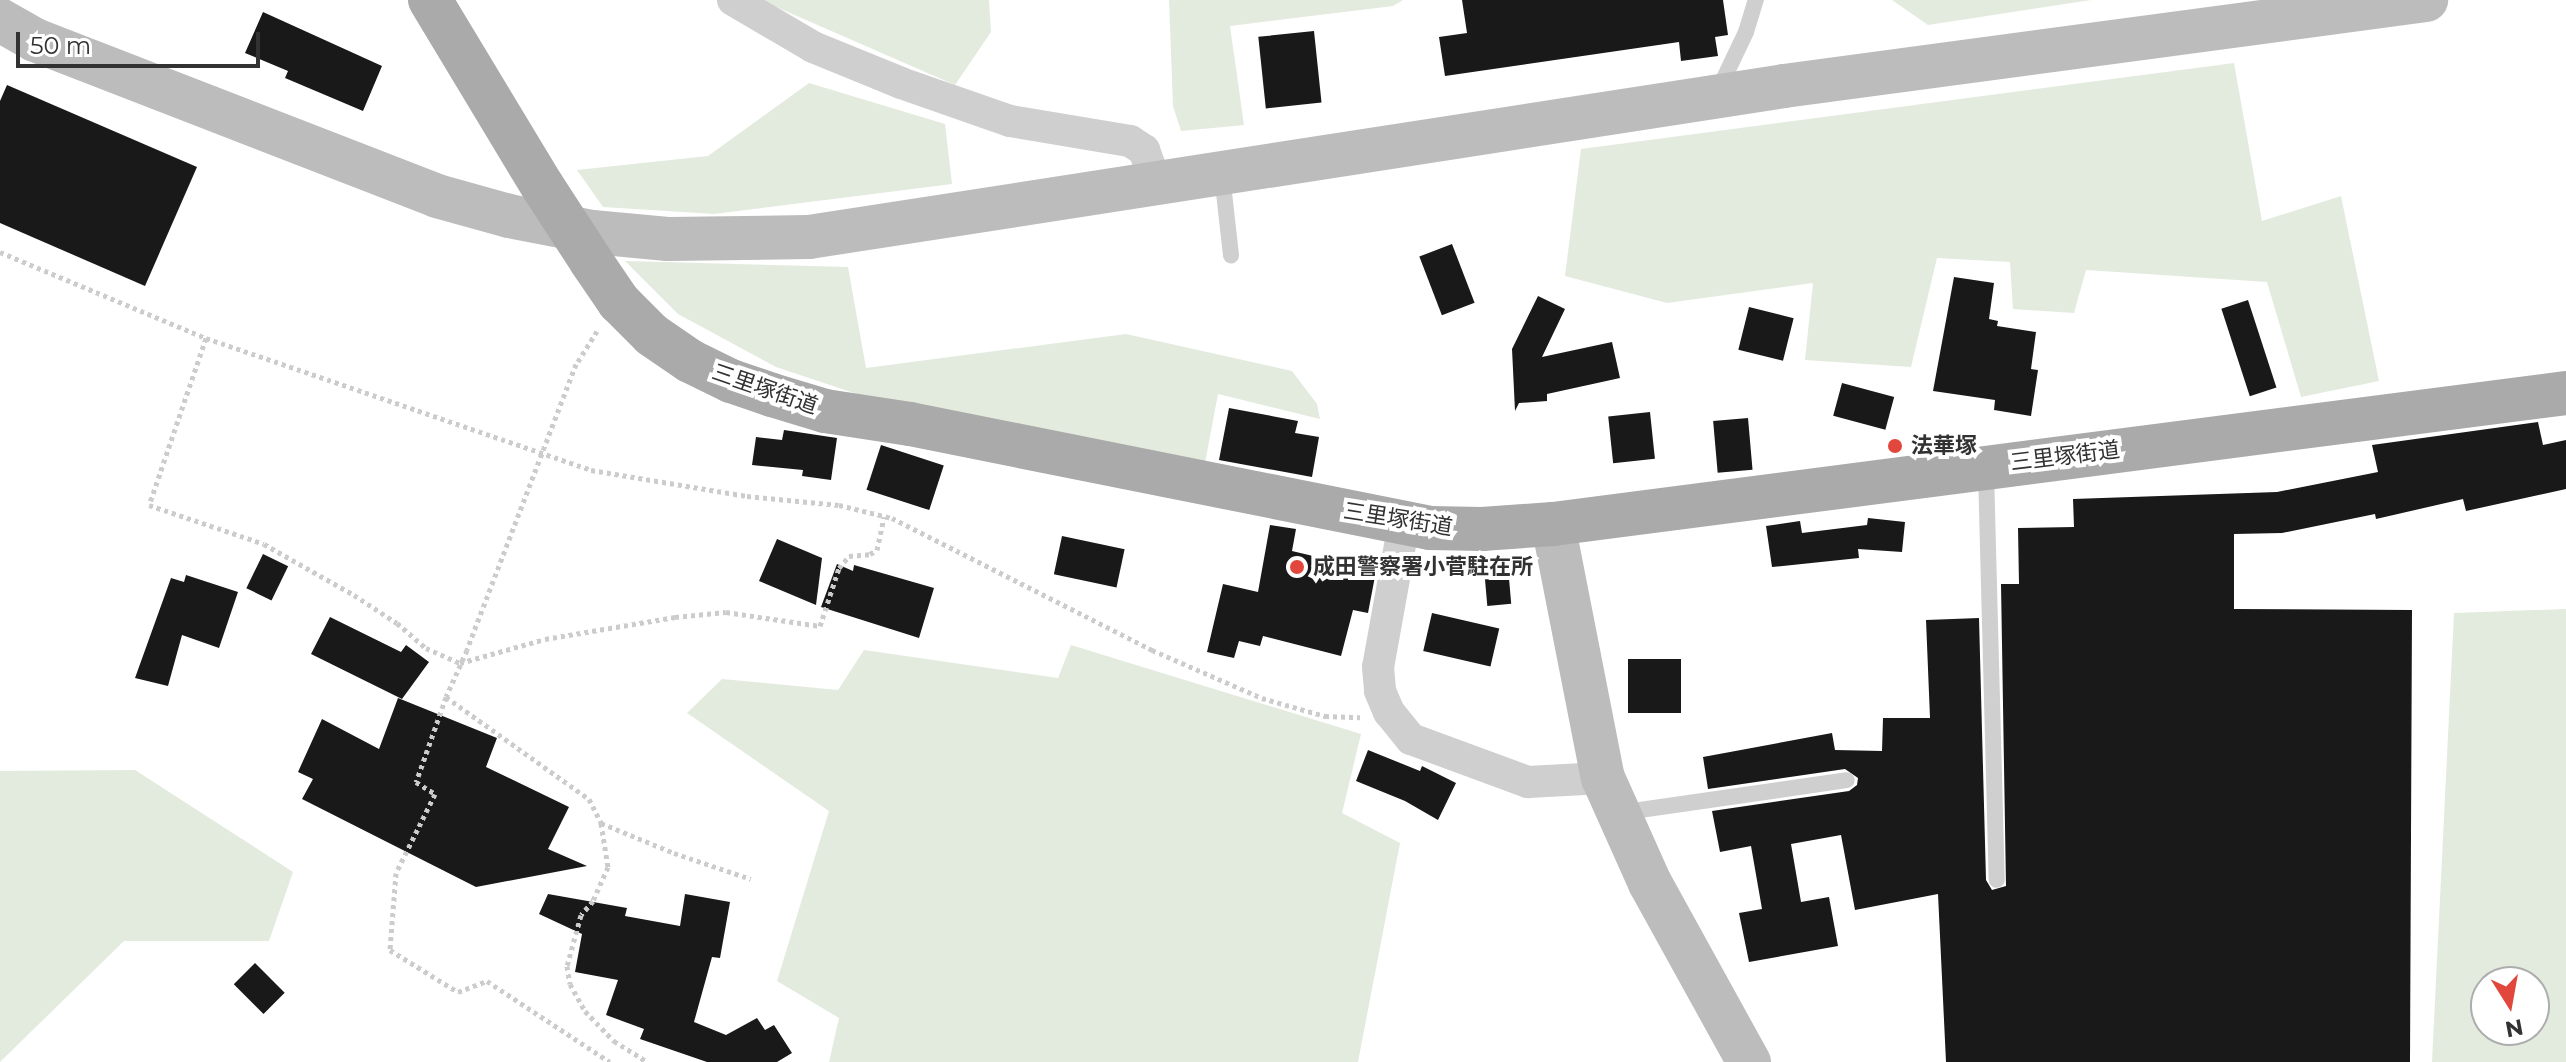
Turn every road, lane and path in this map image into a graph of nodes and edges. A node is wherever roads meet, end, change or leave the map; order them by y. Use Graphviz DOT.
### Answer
graph roads {
  1 [pos="430,0"];
  2 [pos="733,0"];
  3 [pos="1756,0"];
  4 [pos="2426,0"];
  5 [pos="4,23"];
  6 [pos="1714,98"];
  7 [pos="1222,175"];
  8 [pos="1157,186"];
  9 [pos="0,252"];
  10 [pos="1231,255"];
  11 [pos="619,302"];
  12 [pos="206,338"];
  13 [pos="2566,393"];
  14 [pos="543,454"];
  15 [pos="1986,466"];
  16 [pos="884,517"];
  17 [pos="1404,523"];
  18 [pos="1553,524"];
  19 [pos="460,663"];
  20 [pos="446,697"];
  21 [pos="1389,712"];
  22 [pos="1847,780"];
  23 [pos="1611,795"];
  24 [pos="601,823"];
  25 [pos="751,879"];
  26 [pos="1997,880"];
  27 [pos="610,1062"];
  28 [pos="648,1062"];
  29 [pos="1749,1062"];
  1 -- 11 [label="main road, 三里塚街道, bridge"];
  2 -- 8 [label="street"];
  3 -- 6 [label="lane"];
  4 -- 6 [label="street"];
  5 -- 8 [label="street"];
  6 -- 7 [label="street"];
  7 -- 8 [label="street"];
  7 -- 10 [label="lane"];
  9 -- 12 [label="path"];
  11 -- 14 [label="path"];
  11 -- 17 [label="main road, 三里塚街道"];
  12 -- 14 [label="path"];
  12 -- 19 [label="path"];
  13 -- 15 [label="main road, 三里塚街道"];
  14 -- 16 [label="path"];
  14 -- 19 [label="path"];
  15 -- 18 [label="main road, 三里塚街道"];
  15 -- 26 [label="lane"];
  16 -- 19 [label="path"];
  16 -- 21 [label="path"];
  17 -- 18 [label="main road, 三里塚街道"];
  17 -- 21 [label="street"];
  18 -- 23 [label="street"];
  19 -- 20 [label="path"];
  20 -- 24 [label="path"];
  20 -- 27 [label="path"];
  21 -- 23 [label="street"];
  22 -- 23 [label="lane"];
  23 -- 29 [label="street"];
  24 -- 25 [label="path"];
  24 -- 28 [label="path"];
}
